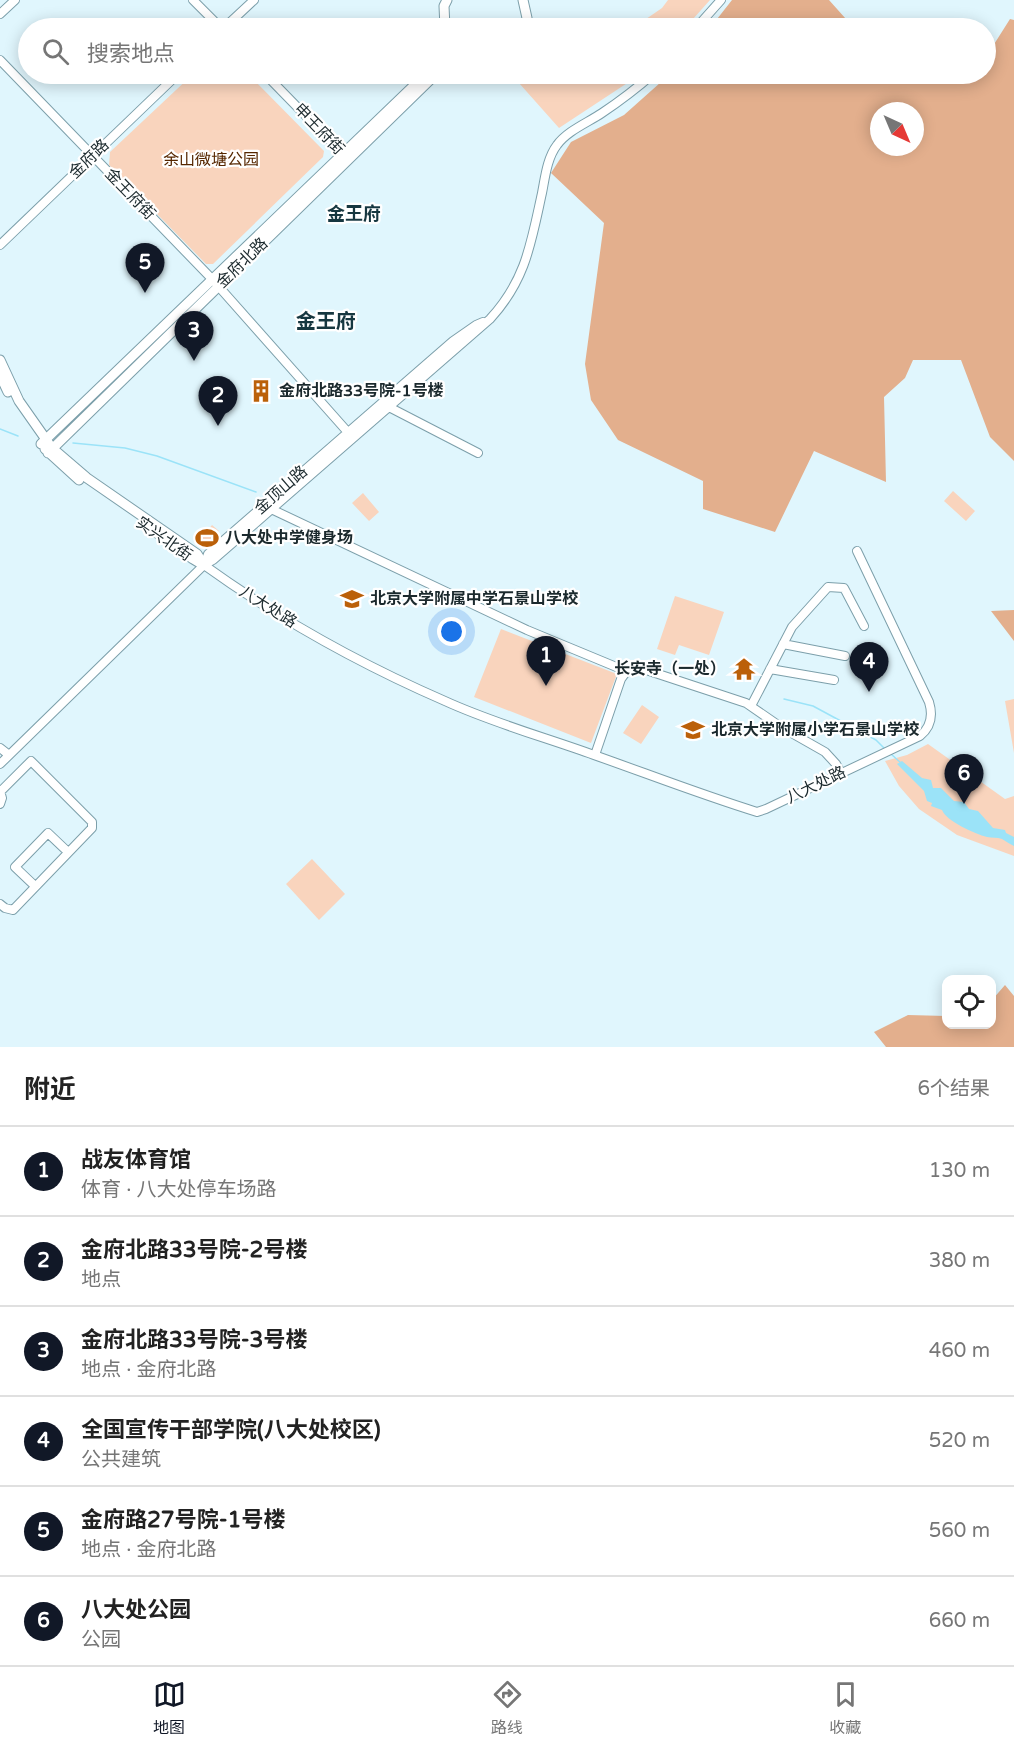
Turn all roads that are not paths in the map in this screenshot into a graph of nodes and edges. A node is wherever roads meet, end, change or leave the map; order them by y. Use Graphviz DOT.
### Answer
graph roads {
  1 [pos="15,0"];
  2 [pos="193,0"];
  3 [pos="254,0"];
  4 [pos="523,0"];
  5 [pos="721,0"];
  6 [pos="445,2"];
  7 [pos="0,14"];
  8 [pos="212,18"];
  9 [pos="233,18"];
  10 [pos="444,18"];
  11 [pos="527,18"];
  12 [pos="705,18"];
  13 [pos="0,60"];
  14 [pos="18,79"];
  15 [pos="23,84"];
  16 [pos="168,84"];
  17 [pos="275,84"];
  18 [pos="416,84"];
  19 [pos="425,84"];
  20 [pos="640,84"];
  21 [pos="93,156"];
  22 [pos="346,156"];
  23 [pos="0,245"];
  24 [pos="215,282"];
  25 [pos="0,360"];
  26 [pos="0,375"];
  27 [pos="385,405"];
  28 [pos="350,435"];
  29 [pos="43,442"];
  30 [pos="50,450"];
  31 [pos="478,453"];
  32 [pos="268,507"];
  33 [pos="857,551"];
  34 [pos="204,565"];
  35 [pos="864,626"];
  36 [pos="783,644"];
  37 [pos="845,656"];
  38 [pos="770,669"];
  39 [pos="626,671"];
  40 [pos="834,680"];
  41 [pos="751,706"];
  42 [pos="0,748"];
  43 [pos="9,755"];
  44 [pos="595,756"];
  45 [pos="0,764"];
  46 [pos="841,773"];
  47 [pos="0,791"];
  48 [pos="0,804"];
  49 [pos="68,852"];
  50 [pos="35,886"];
  51 [pos="0,904"];
  1 -- 7 [label="street"];
  2 -- 8 [label="street"];
  3 -- 9 [label="street"];
  4 -- 11 [label="main road"];
  5 -- 12 [label="street"];
  6 -- 10 [label="main road"];
  13 -- 14 [label="street, 金王府街"];
  15 -- 21 [label="street, 金王府街"];
  16 -- 21 [label="street, 金府路"];
  17 -- 22 [label="street, 申王府街"];
  18 -- 22 [label="main road, 金府北路"];
  19 -- 22 [label="main road, 金府北路"];
  20 -- 27 [label="street, 金顶山路"];
  21 -- 23 [label="street, 金府路"];
  21 -- 24 [label="street, 金王府街"];
  22 -- 24 [label="main road, 金府北路"];
  24 -- 28 [label="street, 金王府街"];
  24 -- 29 [label="main road, 金府北路"];
  24 -- 30 [label="main road, 金府北路"];
  25 -- 29 [label="main road, 实兴北街"];
  26 -- 29 [label="main road, 实兴北街"];
  27 -- 28 [label="street, 金顶山路"];
  27 -- 31 [label="street"];
  28 -- 32 [label="street, 金顶山路"];
  29 -- 30 [label="main road, 实兴北街"];
  30 -- 34 [label="main road, 实兴北街"];
  32 -- 34 [label="street, 金顶山路"];
  32 -- 39 [label="street"];
  33 -- 46 [label="street, 八大处路"];
  34 -- 43 [label="street"];
  34 -- 44 [label="street, 八大处路"];
  35 -- 36 [label="street"];
  36 -- 37 [label="street"];
  36 -- 38 [label="street"];
  38 -- 40 [label="street"];
  38 -- 41 [label="street"];
  39 -- 41 [label="street"];
  39 -- 44 [label="street"];
  41 -- 46 [label="street"];
  42 -- 43 [label="street"];
  43 -- 45 [label="street"];
  44 -- 46 [label="street, 八大处路"];
  47 -- 48 [label="street"];
  47 -- 49 [label="street"];
  49 -- 50 [label="street"];
  49 -- 50 [label="street"];
  50 -- 51 [label="street"];
}
